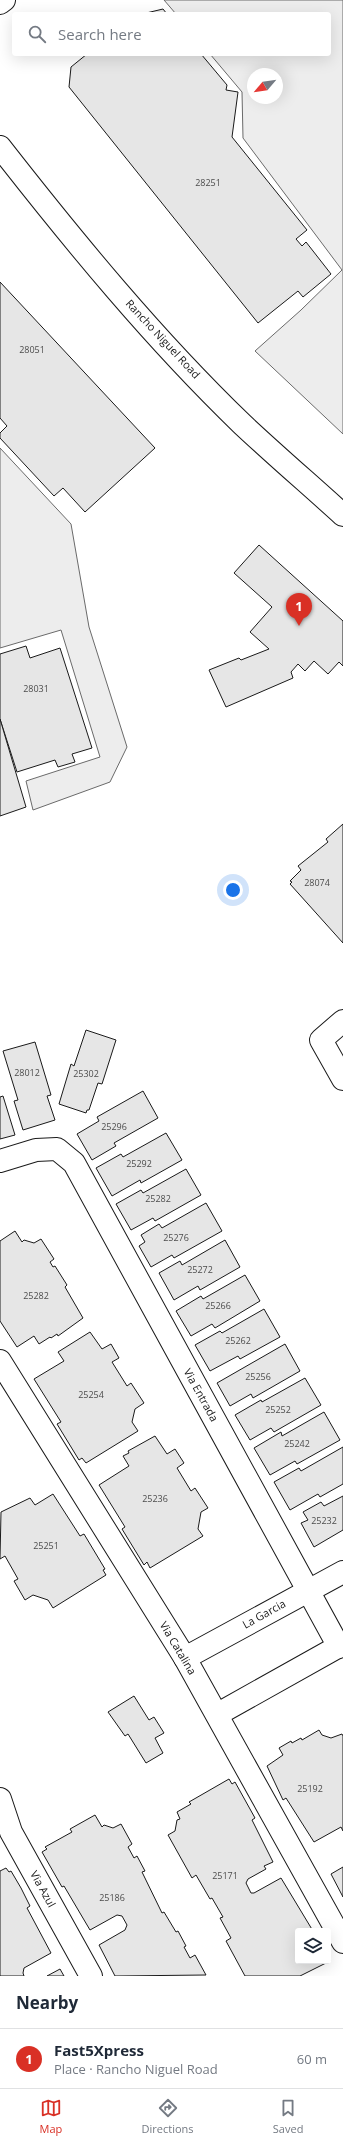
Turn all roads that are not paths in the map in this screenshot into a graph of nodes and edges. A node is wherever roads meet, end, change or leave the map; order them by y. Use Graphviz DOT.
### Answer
graph roads {
  1 [pos="4,0"];
  2 [pos="0,3"];
  3 [pos="0,147"];
  4 [pos="343,515"];
  5 [pos="343,1021"];
  6 [pos="343,1079"];
  7 [pos="0,1161"];
  8 [pos="0,1361"];
  9 [pos="343,1572"];
  10 [pos="308,1590"];
  11 [pos="341,1645"];
  12 [pos="185,1658"];
  13 [pos="218,1714"];
  14 [pos="0,1799"];
  15 [pos="6,1834"];
  16 [pos="343,1942"];
  17 [pos="91,1976"];
  1 -- 2 [label="street"];
  3 -- 4 [label="street, Rancho Niguel Road"];
  5 -- 6 [label="street"];
  7 -- 10 [label="street, Via Entrada"];
  8 -- 12 [label="street, Via Catalina"];
  9 -- 10 [label="street, La Garcia"];
  10 -- 11 [label="street, Via Entrada"];
  10 -- 12 [label="street, La Garcia"];
  11 -- 13 [label="street"];
  12 -- 13 [label="street, Via Catalina"];
  13 -- 16 [label="street, Via Catalina"];
  14 -- 15 [label="street, Via Azul"];
  15 -- 17 [label="street, Via Azul"];
}
